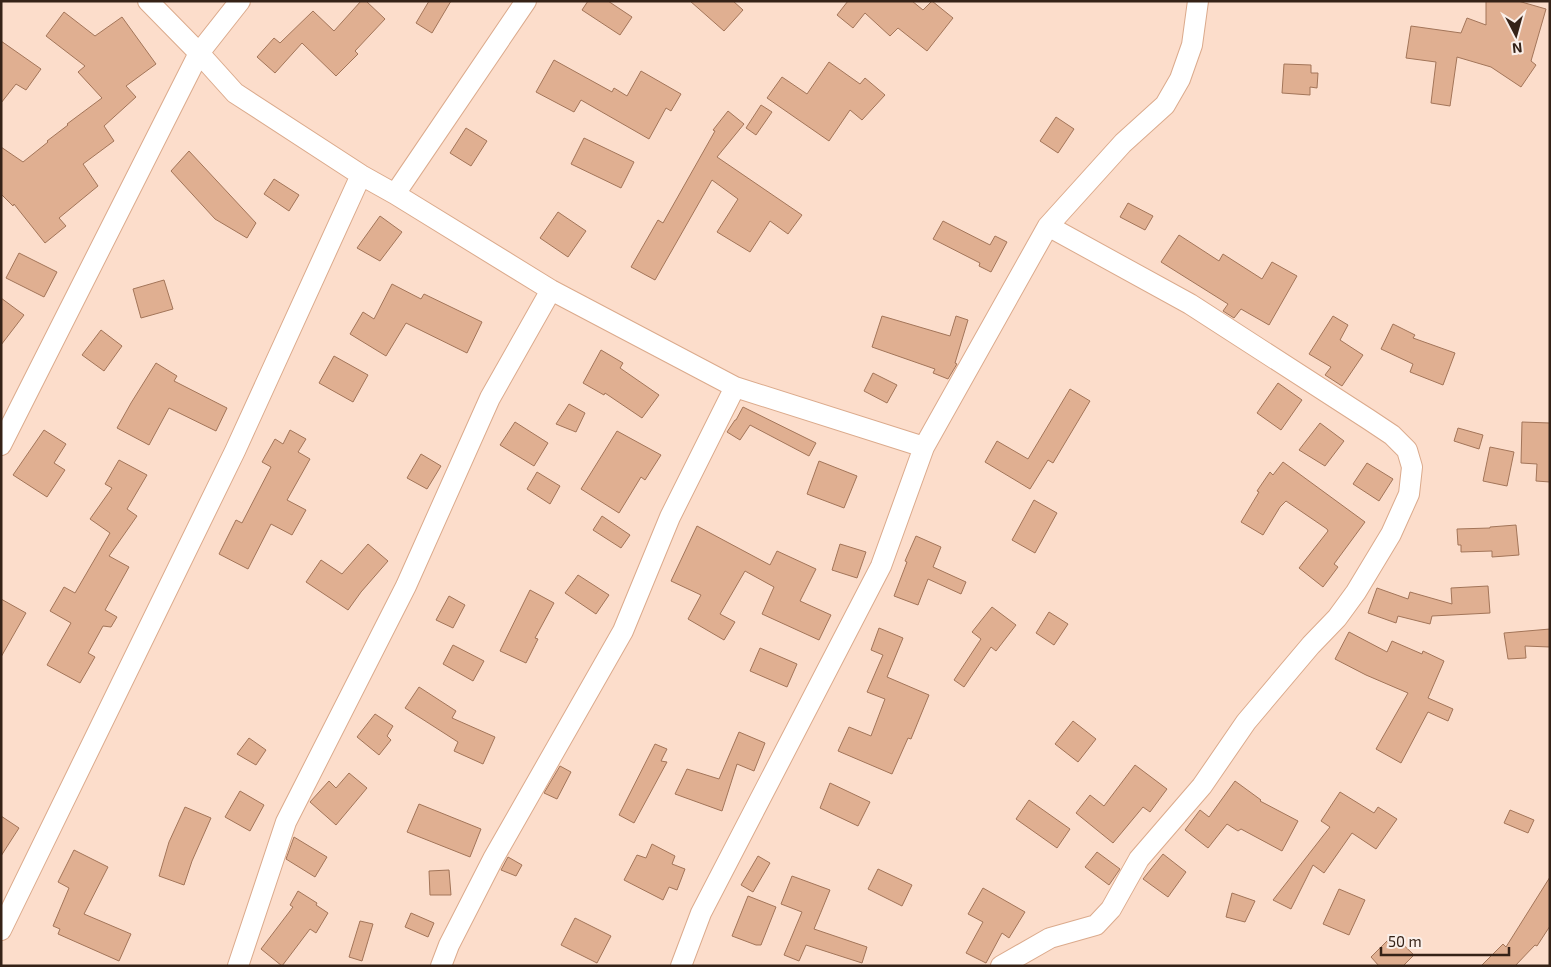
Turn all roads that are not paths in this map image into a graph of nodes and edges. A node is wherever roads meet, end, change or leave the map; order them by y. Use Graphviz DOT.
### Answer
graph roads {
  1 [pos="148,1"];
  2 [pos="240,1"];
  3 [pos="526,1"];
  4 [pos="1198,1"];
  5 [pos="199,52"];
  6 [pos="361,175"];
  7 [pos="395,194"];
  8 [pos="1048,226"];
  9 [pos="551,290"];
  10 [pos="735,387"];
  11 [pos="1,445"];
  12 [pos="924,447"];
  13 [pos="1,930"];
  14 [pos="238,966"];
  15 [pos="441,966"];
  16 [pos="681,966"];
  17 [pos="1001,966"];
  1 -- 5 [label="street"];
  2 -- 5 [label="street"];
  3 -- 7 [label="street"];
  4 -- 8 [label="street"];
  5 -- 6 [label="street"];
  5 -- 11 [label="street"];
  6 -- 7 [label="street"];
  6 -- 13 [label="street"];
  7 -- 9 [label="street"];
  8 -- 12 [label="street"];
  8 -- 17 [label="street"];
  9 -- 10 [label="street"];
  9 -- 14 [label="street"];
  10 -- 12 [label="street"];
  10 -- 15 [label="street"];
  12 -- 16 [label="street"];
}
